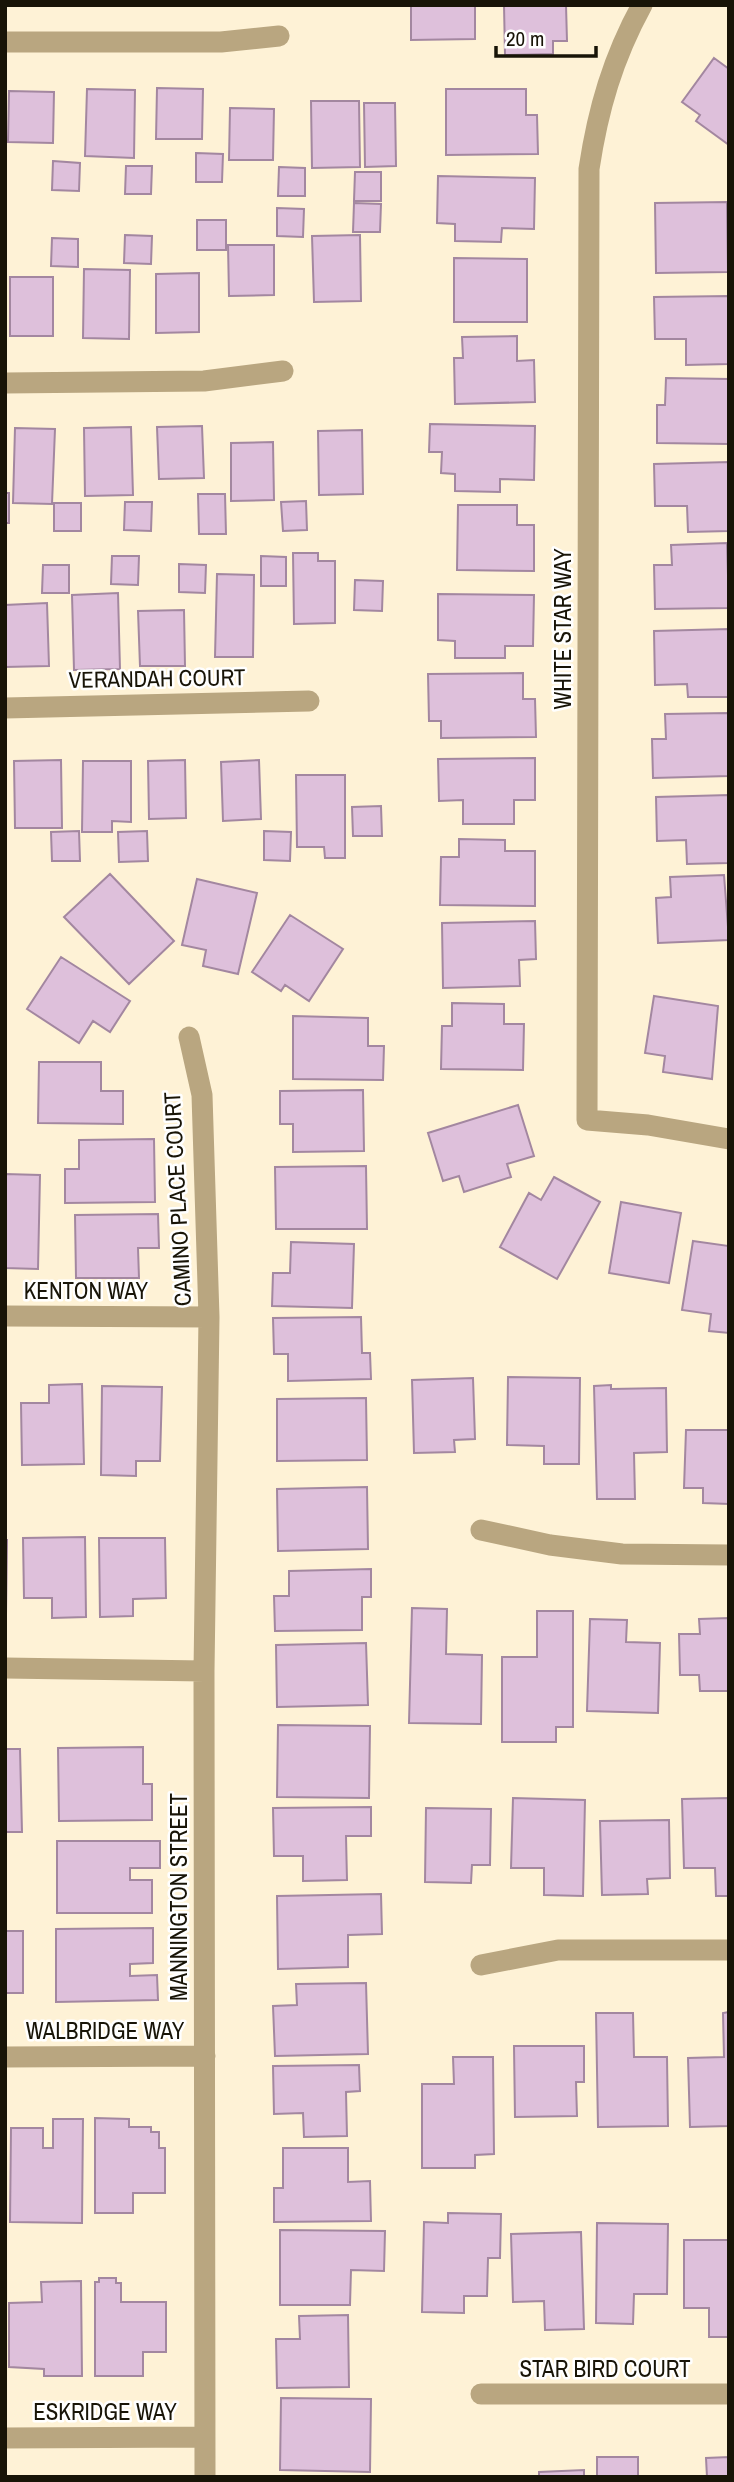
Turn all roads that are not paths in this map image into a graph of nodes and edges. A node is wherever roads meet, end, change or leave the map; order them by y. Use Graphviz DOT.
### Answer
graph roads {
  1 [pos="642,5"];
  2 [pos="279,36"];
  3 [pos="5,42"];
  4 [pos="284,371"];
  5 [pos="5,383"];
  6 [pos="309,701"];
  7 [pos="5,708"];
  8 [pos="189,1037"];
  9 [pos="729,1139"];
  10 [pos="5,1316"];
  11 [pos="209,1317"];
  12 [pos="481,1530"];
  13 [pos="729,1555"];
  14 [pos="5,1668"];
  15 [pos="204,1671"];
  16 [pos="729,1950"];
  17 [pos="481,1965"];
  18 [pos="205,2056"];
  19 [pos="5,2057"];
  20 [pos="481,2394"];
  21 [pos="729,2394"];
  22 [pos="205,2437"];
  23 [pos="5,2438"];
  24 [pos="205,2477"];
  1 -- 9 [label="street, WHITE STAR WAY"];
  2 -- 3 [label="street"];
  4 -- 5 [label="street"];
  6 -- 7 [label="street, VERANDAH COURT"];
  8 -- 11 [label="street, CAMINO PLACE COURT"];
  10 -- 11 [label="street, KENTON WAY"];
  11 -- 15 [label="street, MANNINGTON STREET"];
  12 -- 13 [label="street"];
  14 -- 15 [label="street"];
  15 -- 18 [label="street, MANNINGTON STREET"];
  16 -- 17 [label="street"];
  18 -- 19 [label="street, WALBRIDGE WAY"];
  18 -- 22 [label="street, MANNINGTON STREET"];
  20 -- 21 [label="street, STAR BIRD COURT"];
  22 -- 23 [label="street, ESKRIDGE WAY"];
  22 -- 24 [label="street, MANNINGTON STREET"];
}
